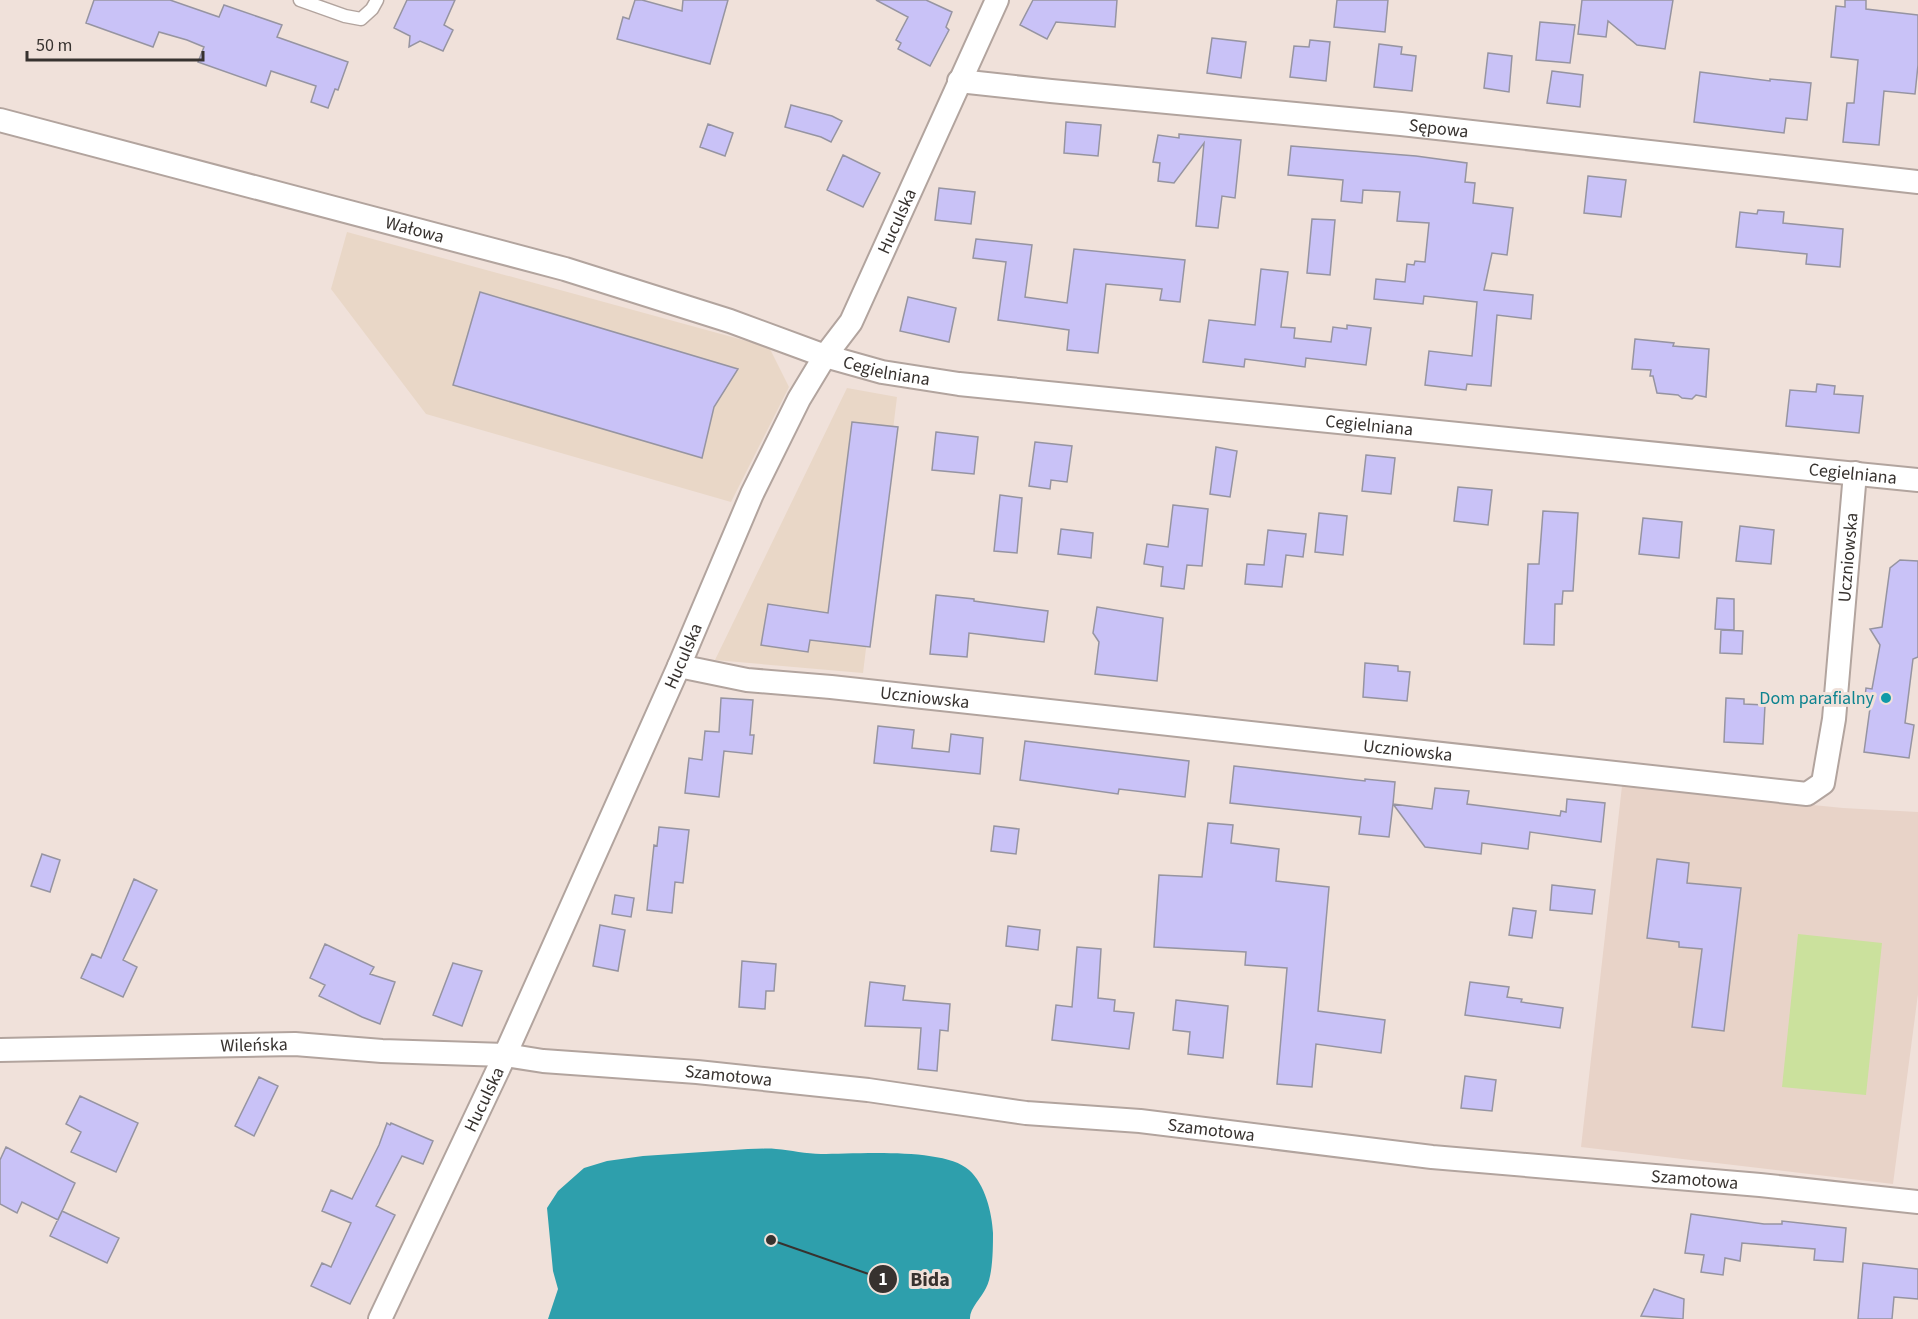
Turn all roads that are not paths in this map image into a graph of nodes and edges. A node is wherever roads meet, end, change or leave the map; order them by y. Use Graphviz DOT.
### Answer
graph roads {
  1 [pos="300,0"];
  2 [pos="377,0"];
  3 [pos="997,0"];
  4 [pos="959,81"];
  5 [pos="0,120"];
  6 [pos="1918,182"];
  7 [pos="825,356"];
  8 [pos="1855,473"];
  9 [pos="1918,480"];
  10 [pos="679,666"];
  11 [pos="0,1050"];
  12 [pos="506,1055"];
  13 [pos="1918,1203"];
  14 [pos="380,1319"];
  1 -- 2 [label="lane"];
  3 -- 4 [label="street, Huculska"];
  4 -- 6 [label="street, Sępowa"];
  4 -- 7 [label="street, Huculska"];
  5 -- 7 [label="street, Wałowa"];
  7 -- 8 [label="street, Cegielniana"];
  7 -- 10 [label="street, Huculska"];
  8 -- 9 [label="street, Cegielniana"];
  8 -- 10 [label="street, Uczniowska"];
  10 -- 12 [label="street, Huculska"];
  11 -- 12 [label="street, Wileńska"];
  12 -- 13 [label="street, Szamotowa"];
  12 -- 14 [label="street, Huculska"];
}
